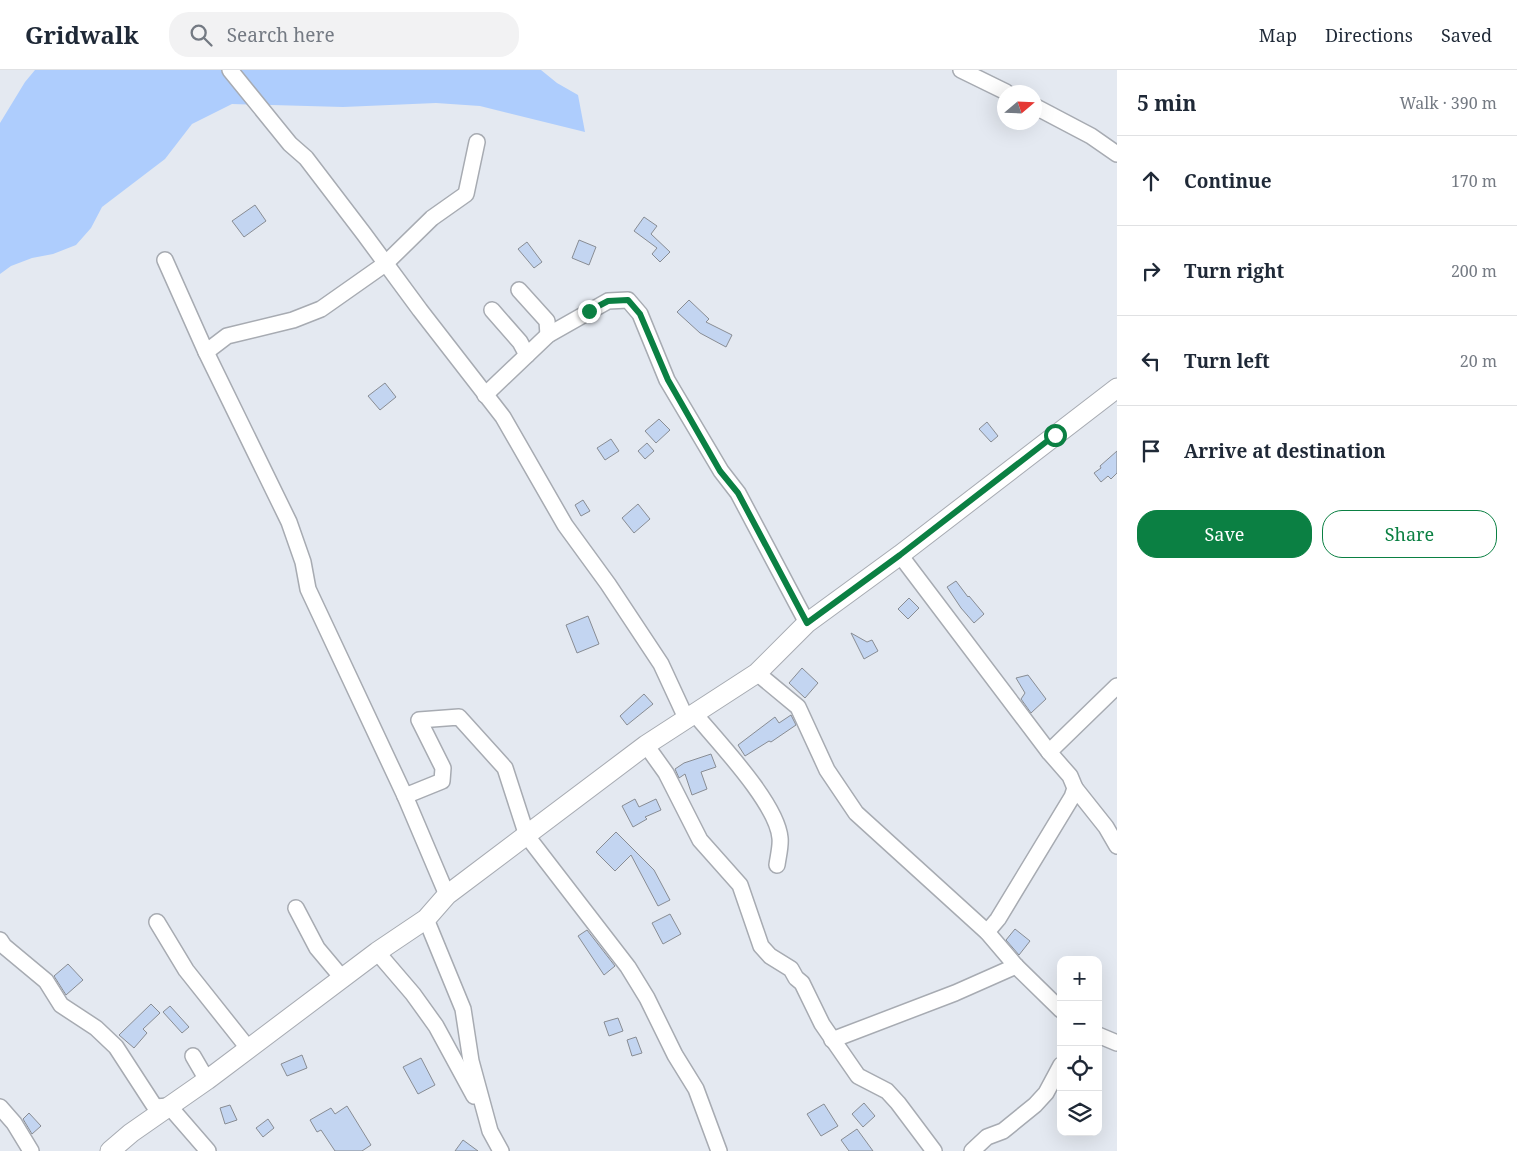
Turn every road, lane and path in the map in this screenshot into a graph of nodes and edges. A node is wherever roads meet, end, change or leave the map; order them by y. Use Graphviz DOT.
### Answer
graph roads {
  1 [pos="230,70"];
  2 [pos="961,70"];
  3 [pos="997,88"];
  4 [pos="1042,110"];
  5 [pos="477,142"];
  6 [pos="1117,154"];
  7 [pos="165,260"];
  8 [pos="385,264"];
  9 [pos="519,290"];
  10 [pos="492,310"];
  11 [pos="548,335"];
  12 [pos="206,352"];
  13 [pos="527,355"];
  14 [pos="1117,388"];
  15 [pos="485,395"];
  16 [pos="900,555"];
  17 [pos="807,623"];
  18 [pos="757,673"];
  19 [pos="1117,686"];
  20 [pos="690,715"];
  21 [pos="646,745"];
  22 [pos="1048,752"];
  23 [pos="1075,788"];
  24 [pos="405,796"];
  25 [pos="527,836"];
  26 [pos="1117,846"];
  27 [pos="777,865"];
  28 [pos="447,895"];
  29 [pos="296,908"];
  30 [pos="426,919"];
  31 [pos="157,922"];
  32 [pos="987,932"];
  33 [pos="0,940"];
  34 [pos="377,952"];
  35 [pos="1016,966"];
  36 [pos="343,979"];
  37 [pos="1057,1006"];
  38 [pos="1102,1037"];
  39 [pos="832,1040"];
  40 [pos="1117,1043"];
  41 [pos="248,1048"];
  42 [pos="193,1056"];
  43 [pos="1057,1072"];
  44 [pos="207,1080"];
  45 [pos="169,1106"];
  46 [pos="0,1107"];
  47 [pos="490,1131"];
  48 [pos="31,1151"];
  49 [pos="110,1151"];
  50 [pos="208,1151"];
  51 [pos="501,1151"];
  52 [pos="720,1151"];
  53 [pos="934,1151"];
  54 [pos="972,1151"];
  1 -- 8 [label="street"];
  2 -- 3 [label="street"];
  4 -- 6 [label="street"];
  5 -- 8 [label="street"];
  7 -- 12 [label="street"];
  8 -- 12 [label="street"];
  8 -- 15 [label="street"];
  9 -- 11 [label="street"];
  10 -- 13 [label="street"];
  11 -- 13 [label="street"];
  11 -- 17 [label="street"];
  12 -- 24 [label="street"];
  13 -- 15 [label="street"];
  14 -- 16 [label="main road"];
  15 -- 20 [label="street"];
  16 -- 17 [label="main road"];
  16 -- 22 [label="street"];
  17 -- 18 [label="main road"];
  18 -- 20 [label="main road"];
  18 -- 32 [label="street"];
  19 -- 22 [label="street"];
  20 -- 21 [label="main road"];
  20 -- 27 [label="street"];
  21 -- 25 [label="main road"];
  21 -- 39 [label="street"];
  22 -- 23 [label="street"];
  23 -- 26 [label="street"];
  23 -- 32 [label="street"];
  24 -- 25 [label="street"];
  24 -- 28 [label="street"];
  25 -- 28 [label="main road"];
  25 -- 52 [label="street"];
  28 -- 30 [label="main road"];
  29 -- 36 [label="street"];
  30 -- 34 [label="main road"];
  30 -- 47 [label="street"];
  31 -- 41 [label="street"];
  32 -- 35 [label="street"];
  33 -- 45 [label="street"];
  34 -- 36 [label="main road"];
  34 -- 47 [label="street"];
  35 -- 37 [label="street"];
  35 -- 39 [label="street"];
  36 -- 41 [label="main road"];
  38 -- 40 [label="street"];
  39 -- 53 [label="street"];
  41 -- 44 [label="main road"];
  42 -- 44 [label="street"];
  43 -- 54 [label="street"];
  44 -- 45 [label="main road"];
  45 -- 49 [label="main road"];
  45 -- 50 [label="street"];
  46 -- 48 [label="street"];
  47 -- 51 [label="street"];
}
